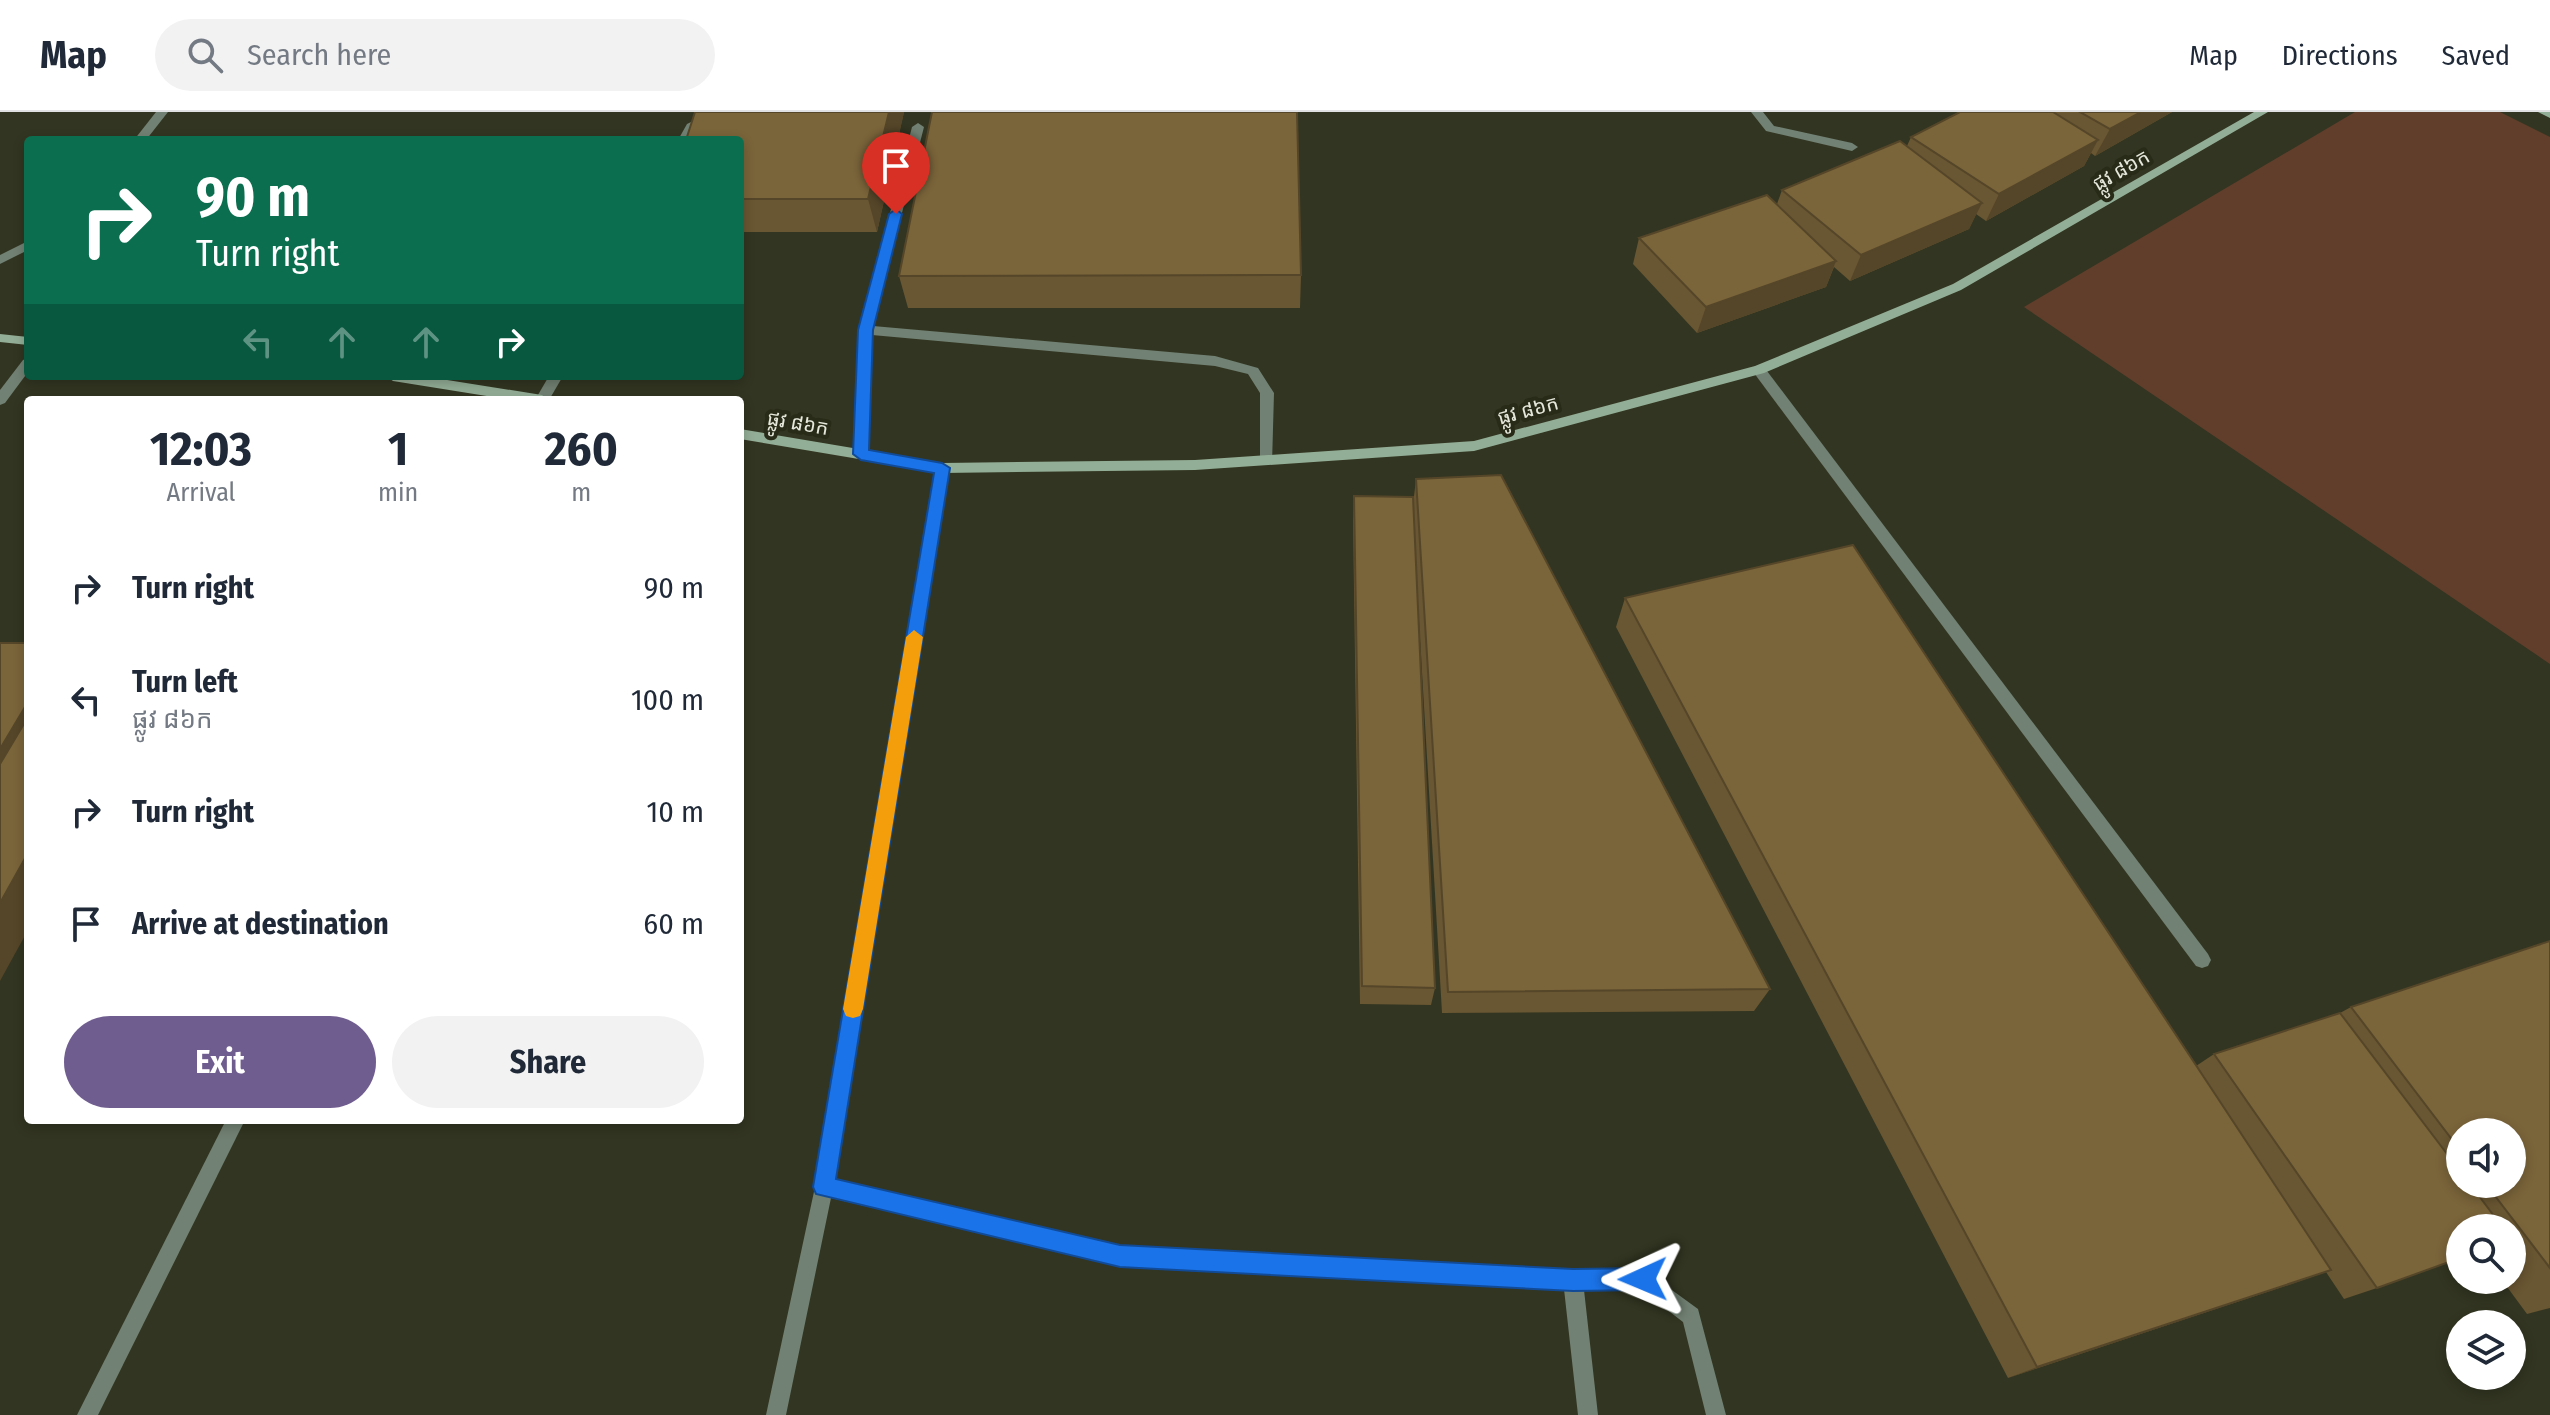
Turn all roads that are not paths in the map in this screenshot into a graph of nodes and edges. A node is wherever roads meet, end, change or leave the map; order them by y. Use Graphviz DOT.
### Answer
graph roads {
  1 [pos="162,112"];
  2 [pos="1757,112"];
  3 [pos="2262,112"];
  4 [pos="2544,112"];
  5 [pos="2550,115"];
  6 [pos="691,126"];
  7 [pos="918,127"];
  8 [pos="143,136"];
  9 [pos="686,136"];
  10 [pos="1852,147"];
  11 [pos="24,247"];
  12 [pos="0,260"];
  13 [pos="866,330"];
  14 [pos="0,338"];
  15 [pos="24,341"];
  16 [pos="24,368"];
  17 [pos="1759,370"];
  18 [pos="418,380"];
  19 [pos="517,396"];
  20 [pos="0,400"];
  21 [pos="744,435"];
  22 [pos="861,454"];
  23 [pos="1267,460"];
  24 [pos="942,468"];
  25 [pos="2202,960"];
  26 [pos="234,1124"];
  27 [pos="824,1187"];
  28 [pos="1573,1280"];
  29 [pos="87,1415"];
  30 [pos="776,1415"];
  31 [pos="1588,1415"];
  32 [pos="1716,1415"];
  1 -- 8 [label="street"];
  2 -- 10 [label="street"];
  3 -- 17 [label="street, ផ្លូវ ៨៦ក"];
  4 -- 5 [label="street"];
  6 -- 9 [label="street"];
  7 -- 13 [label="street"];
  11 -- 12 [label="street"];
  13 -- 22 [label="street"];
  13 -- 23 [label="street"];
  14 -- 15 [label="street"];
  16 -- 20 [label="street"];
  17 -- 23 [label="street, ផ្លូវ ៨៦ក"];
  17 -- 25 [label="street"];
  18 -- 19 [label="street"];
  21 -- 22 [label="street, ផ្លូវ ៨៦ក"];
  22 -- 24 [label="street, ផ្លូវ ៨៦ក"];
  23 -- 24 [label="street, ផ្លូវ ៨៦ក"];
  24 -- 27 [label="street"];
  26 -- 29 [label="street"];
  27 -- 28 [label="street"];
  27 -- 30 [label="street"];
  28 -- 31 [label="street"];
  28 -- 32 [label="street"];
}
